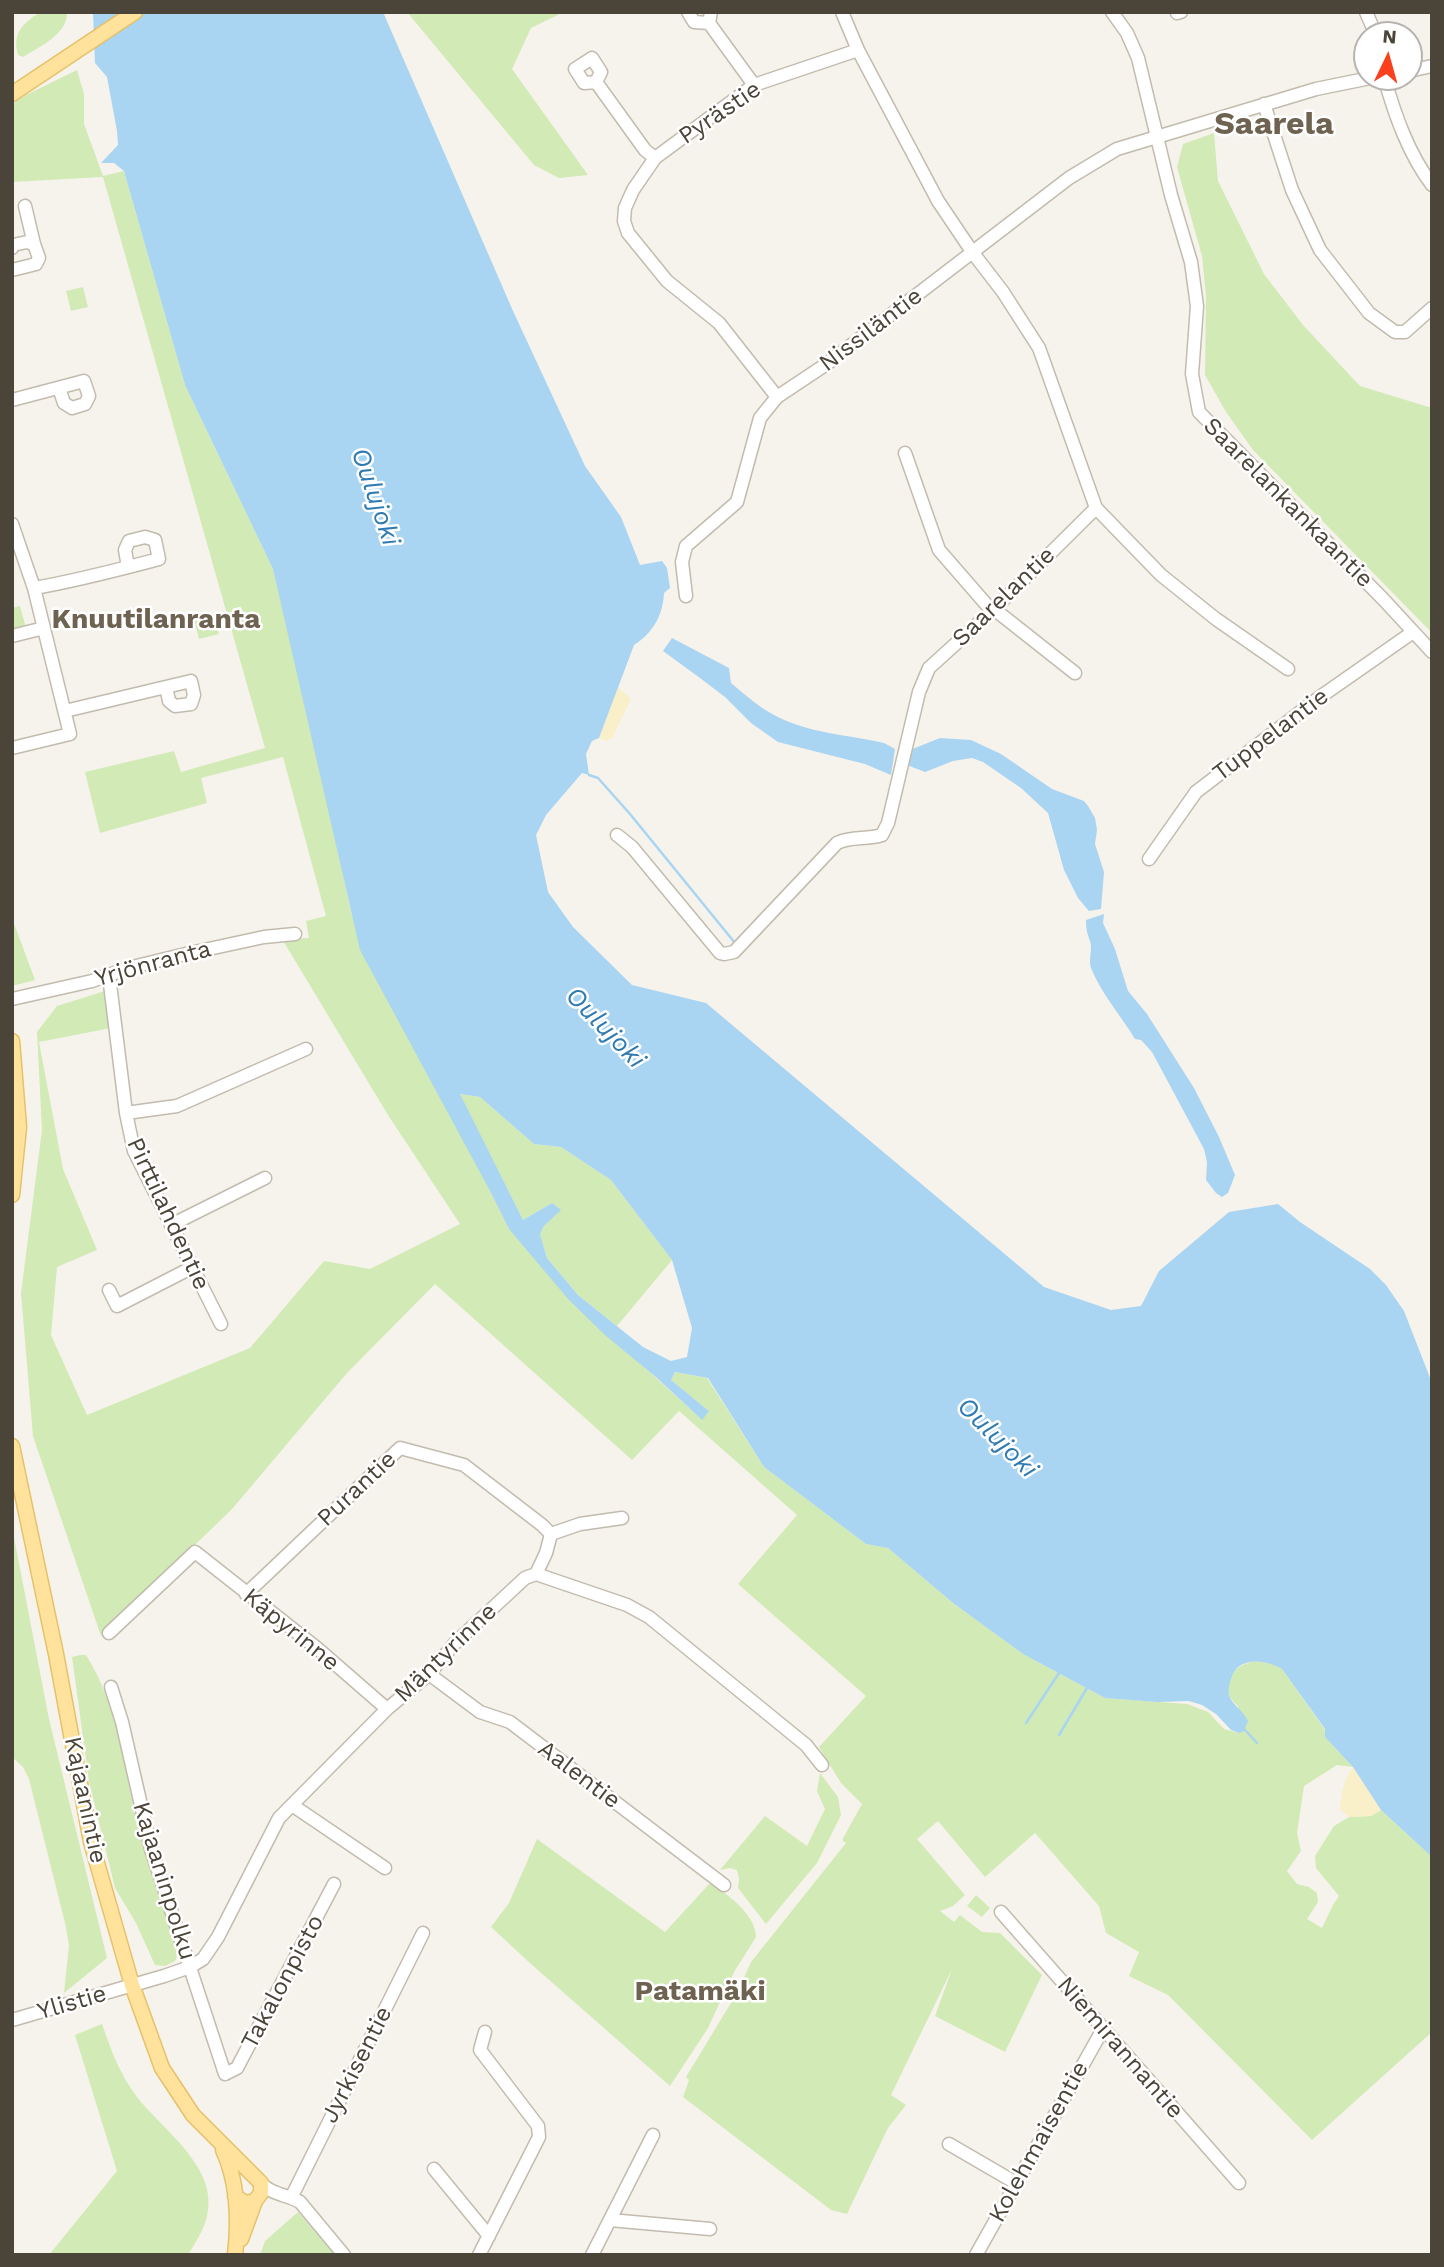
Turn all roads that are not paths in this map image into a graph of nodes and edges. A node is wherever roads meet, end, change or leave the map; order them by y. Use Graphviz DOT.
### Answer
graph roads {
  1 [pos="135,12"];
  2 [pos="688,12"];
  3 [pos="842,12"];
  4 [pos="1112,12"];
  5 [pos="710,17"];
  6 [pos="858,50"];
  7 [pos="1353,81"];
  8 [pos="596,82"];
  9 [pos="754,85"];
  10 [pos="1388,91"];
  11 [pos="12,94"];
  12 [pos="1264,104"];
  13 [pos="1156,136"];
  14 [pos="655,158"];
  15 [pos="1432,186"];
  16 [pos="25,206"];
  17 [pos="34,244"];
  18 [pos="12,248"];
  19 [pos="973,253"];
  20 [pos="13,267"];
  21 [pos="1432,308"];
  22 [pos="59,388"];
  23 [pos="777,397"];
  24 [pos="12,400"];
  25 [pos="905,453"];
  26 [pos="1096,508"];
  27 [pos="12,524"];
  28 [pos="128,567"];
  29 [pos="34,589"];
  30 [pos="686,596"];
  31 [pos="993,610"];
  32 [pos="44,628"];
  33 [pos="1413,632"];
  34 [pos="12,636"];
  35 [pos="1432,652"];
  36 [pos="1288,668"];
  37 [pos="1075,673"];
  38 [pos="166,687"];
  39 [pos="65,711"];
  40 [pos="12,748"];
  41 [pos="617,835"];
  42 [pos="1149,859"];
  43 [pos="295,934"];
  44 [pos="108,976"];
  45 [pos="12,999"];
  46 [pos="12,1041"];
  47 [pos="306,1049"];
  48 [pos="126,1113"];
  49 [pos="265,1178"];
  50 [pos="12,1195"];
  51 [pos="171,1225"];
  52 [pos="191,1268"];
  53 [pos="109,1290"];
  54 [pos="221,1324"];
  55 [pos="12,1446"];
  56 [pos="622,1518"];
  57 [pos="551,1534"];
  58 [pos="536,1574"];
  59 [pos="246,1594"];
  60 [pos="109,1633"];
  61 [pos="429,1674"];
  62 [pos="111,1687"];
  63 [pos="387,1709"];
  64 [pos="822,1765"];
  65 [pos="292,1805"];
  66 [pos="385,1868"];
  67 [pos="334,1884"];
  68 [pos="724,1885"];
  69 [pos="1002,1912"];
  70 [pos="424,1933"];
  71 [pos="190,1967"];
  72 [pos="132,1985"];
  73 [pos="12,2020"];
  74 [pos="1103,2029"];
  75 [pos="485,2032"];
  76 [pos="225,2074"];
  77 [pos="211,2133"];
  78 [pos="653,2135"];
  79 [pos="949,2144"];
  80 [pos="434,2169"];
  81 [pos="257,2179"];
  82 [pos="1016,2183"];
  83 [pos="1239,2183"];
  84 [pos="234,2191"];
  85 [pos="288,2197"];
  86 [pos="257,2199"];
  87 [pos="610,2220"];
  88 [pos="710,2229"];
  89 [pos="489,2236"];
  90 [pos="236,2255"];
  91 [pos="344,2255"];
  92 [pos="479,2255"];
  93 [pos="592,2255"];
  94 [pos="976,2255"];
  1 -- 11 [label="main road"];
  2 -- 5 [label="street"];
  3 -- 6 [label="street"];
  4 -- 13 [label="street, Saarelankankaantie"];
  5 -- 9 [label="street"];
  6 -- 9 [label="street, Pyrästie"];
  6 -- 19 [label="street"];
  7 -- 12 [label="street, Nissiläntie"];
  8 -- 14 [label="street"];
  9 -- 14 [label="street, Pyrästie"];
  10 -- 15 [label="street"];
  12 -- 13 [label="street, Nissiläntie"];
  12 -- 21 [label="street"];
  13 -- 19 [label="street, Nissiläntie"];
  13 -- 33 [label="street, Saarelankankaantie"];
  14 -- 23 [label="street, Pyrästie"];
  16 -- 17 [label="street"];
  17 -- 18 [label="street"];
  17 -- 20 [label="street"];
  19 -- 23 [label="street, Nissiläntie"];
  19 -- 26 [label="street"];
  22 -- 24 [label="street"];
  23 -- 30 [label="street, Nissiläntie"];
  25 -- 31 [label="street"];
  26 -- 31 [label="street, Saarelantie"];
  26 -- 36 [label="street"];
  27 -- 29 [label="street"];
  28 -- 29 [label="street"];
  29 -- 32 [label="street"];
  31 -- 37 [label="street"];
  31 -- 41 [label="street, Saarelantie"];
  32 -- 34 [label="street"];
  32 -- 39 [label="street"];
  33 -- 35 [label="street, Saarelankankaantie"];
  33 -- 42 [label="street, Tuppelantie"];
  38 -- 39 [label="street"];
  39 -- 40 [label="street"];
  43 -- 44 [label="street, Yrjönranta"];
  44 -- 45 [label="street, Yrjönranta"];
  44 -- 48 [label="street, Pirttilahdentie"];
  46 -- 50 [label="main road"];
  47 -- 48 [label="street"];
  48 -- 51 [label="street, Pirttilahdentie"];
  49 -- 51 [label="street"];
  51 -- 52 [label="street, Pirttilahdentie"];
  52 -- 53 [label="street"];
  52 -- 54 [label="street, Pirttilahdentie"];
  55 -- 72 [label="main road, Kajaanintie"];
  56 -- 57 [label="street"];
  57 -- 58 [label="street"];
  57 -- 59 [label="street, Purantie"];
  58 -- 61 [label="street, Mäntyrinne"];
  58 -- 64 [label="street"];
  59 -- 60 [label="street, Käpyrinne"];
  59 -- 63 [label="street, Käpyrinne"];
  61 -- 63 [label="street, Mäntyrinne"];
  61 -- 68 [label="street, Aalentie"];
  62 -- 71 [label="street, Kajaaninpolku"];
  63 -- 65 [label="street, Mäntyrinne"];
  65 -- 66 [label="street"];
  65 -- 71 [label="street, Mäntyrinne"];
  67 -- 76 [label="street, Takalonpisto"];
  69 -- 74 [label="street, Niemirannantie"];
  70 -- 85 [label="street, Jyrkisentie"];
  71 -- 72 [label="street, Mäntyrinne"];
  71 -- 76 [label="street, Kajaaninpolku"];
  72 -- 73 [label="street, Ylistie"];
  72 -- 77 [label="main road, Kajaanintie"];
  74 -- 82 [label="street, Kolehmaisentie"];
  74 -- 83 [label="street, Niemirannantie"];
  75 -- 89 [label="street"];
  77 -- 81 [label="main road, Kajaanintie"];
  77 -- 84 [label="main road, Kajaanintie"];
  78 -- 87 [label="street"];
  79 -- 82 [label="street"];
  80 -- 89 [label="street"];
  81 -- 84 [label="main road"];
  81 -- 85 [label="street, Kajaanintie"];
  81 -- 86 [label="main road"];
  82 -- 94 [label="street, Kolehmaisentie"];
  84 -- 86 [label="main road"];
  84 -- 90 [label="main road, Kajaanintie"];
  85 -- 86 [label="street"];
  85 -- 91 [label="street, Kajaanintie"];
  86 -- 90 [label="main road"];
  87 -- 88 [label="street"];
  87 -- 93 [label="street"];
  89 -- 92 [label="street"];
}
